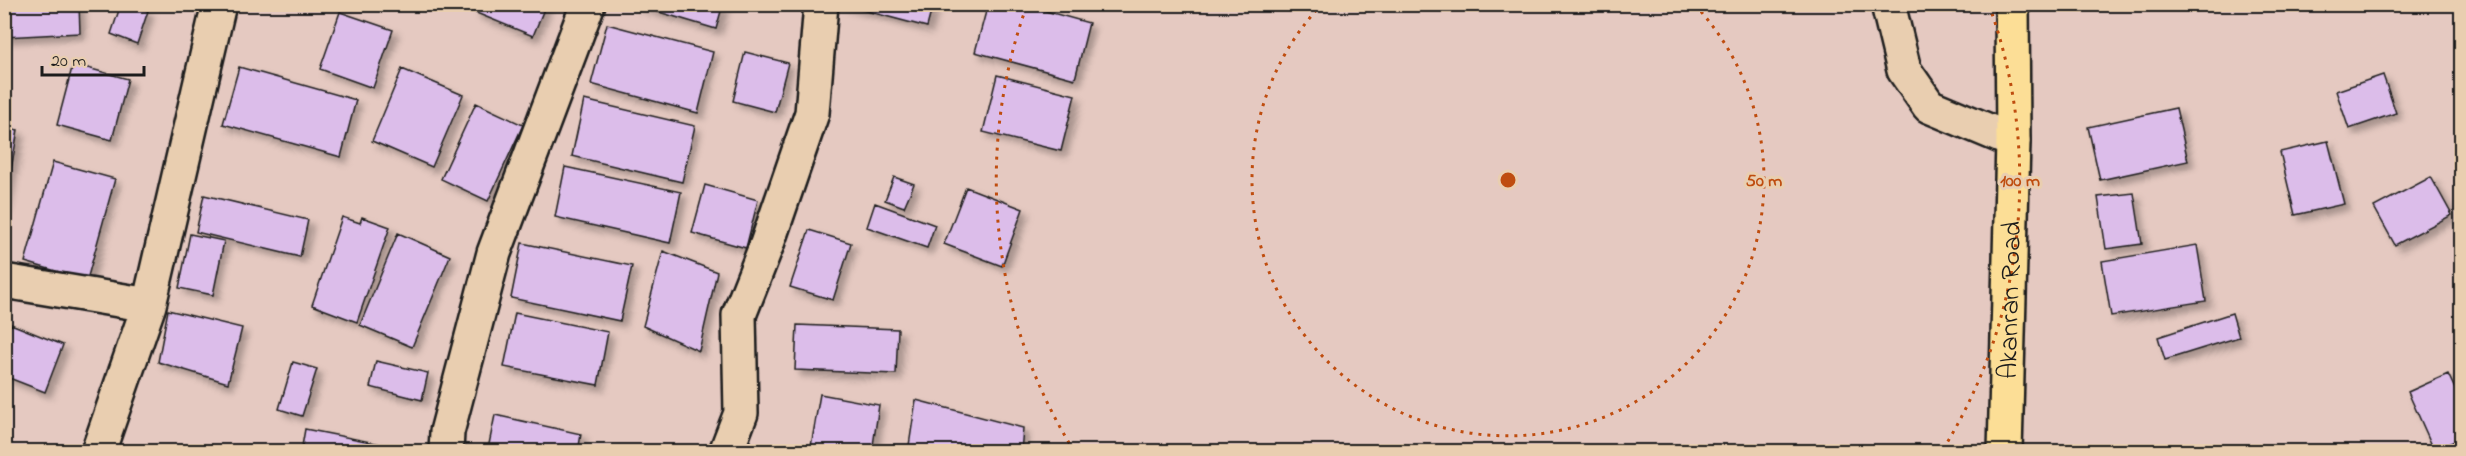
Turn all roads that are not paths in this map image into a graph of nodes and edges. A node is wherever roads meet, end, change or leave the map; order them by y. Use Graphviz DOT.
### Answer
graph roads {
  1 [pos="219,4"];
  2 [pos="588,4"];
  3 [pos="821,4"];
  4 [pos="1888,4"];
  5 [pos="2012,4"];
  6 [pos="2013,141"];
  7 [pos="4,281"];
  8 [pos="149,305"];
  9 [pos="98,452"];
  10 [pos="446,452"];
  11 [pos="726,452"];
  12 [pos="2005,452"];
  1 -- 8 [label="street"];
  2 -- 10 [label="street"];
  3 -- 11 [label="street"];
  4 -- 6 [label="street"];
  5 -- 6 [label="main road, Akanran Road"];
  6 -- 12 [label="main road, Akanran Road"];
  7 -- 8 [label="street"];
  8 -- 9 [label="street"];
}
